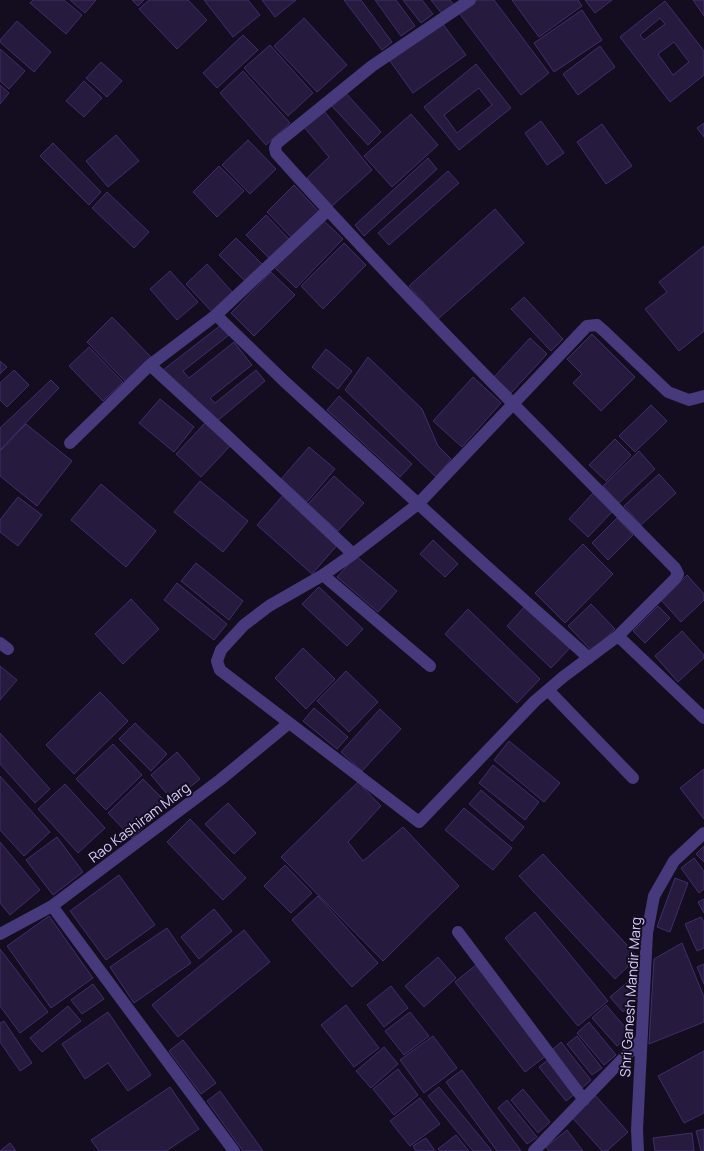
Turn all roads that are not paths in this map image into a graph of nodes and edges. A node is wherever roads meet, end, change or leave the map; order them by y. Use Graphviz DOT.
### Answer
graph roads {
  1 [pos="470,0"];
  2 [pos="328,210"];
  3 [pos="216,315"];
  4 [pos="150,365"];
  5 [pos="704,396"];
  6 [pos="513,404"];
  7 [pos="70,443"];
  8 [pos="418,504"];
  9 [pos="353,554"];
  10 [pos="323,575"];
  11 [pos="618,636"];
  12 [pos="589,658"];
  13 [pos="430,666"];
  14 [pos="548,690"];
  15 [pos="704,718"];
  16 [pos="289,722"];
  17 [pos="633,778"];
  18 [pos="704,833"];
  19 [pos="52,906"];
  20 [pos="458,932"];
  21 [pos="0,934"];
  22 [pos="641,1040"];
  23 [pos="584,1100"];
  24 [pos="234,1151"];
  25 [pos="534,1151"];
  26 [pos="638,1151"];
  1 -- 2 [label="street"];
  2 -- 3 [label="street"];
  2 -- 6 [label="street"];
  3 -- 4 [label="street"];
  3 -- 8 [label="street"];
  4 -- 7 [label="street"];
  4 -- 9 [label="street"];
  5 -- 6 [label="street"];
  6 -- 8 [label="street"];
  6 -- 11 [label="street"];
  8 -- 9 [label="street"];
  8 -- 12 [label="street"];
  9 -- 10 [label="street"];
  10 -- 13 [label="street"];
  10 -- 16 [label="street"];
  11 -- 12 [label="street"];
  11 -- 15 [label="street"];
  12 -- 14 [label="street"];
  14 -- 16 [label="street"];
  14 -- 17 [label="street"];
  16 -- 19 [label="street, Rao Kashiram Marg"];
  18 -- 22 [label="street, Shri Ganesh Mandir Marg"];
  19 -- 21 [label="street, Rao Kashiram Marg"];
  19 -- 24 [label="street"];
  20 -- 23 [label="street"];
  22 -- 23 [label="street"];
  22 -- 26 [label="street, Shri Ganesh Mandir Marg"];
  23 -- 25 [label="street"];
}
